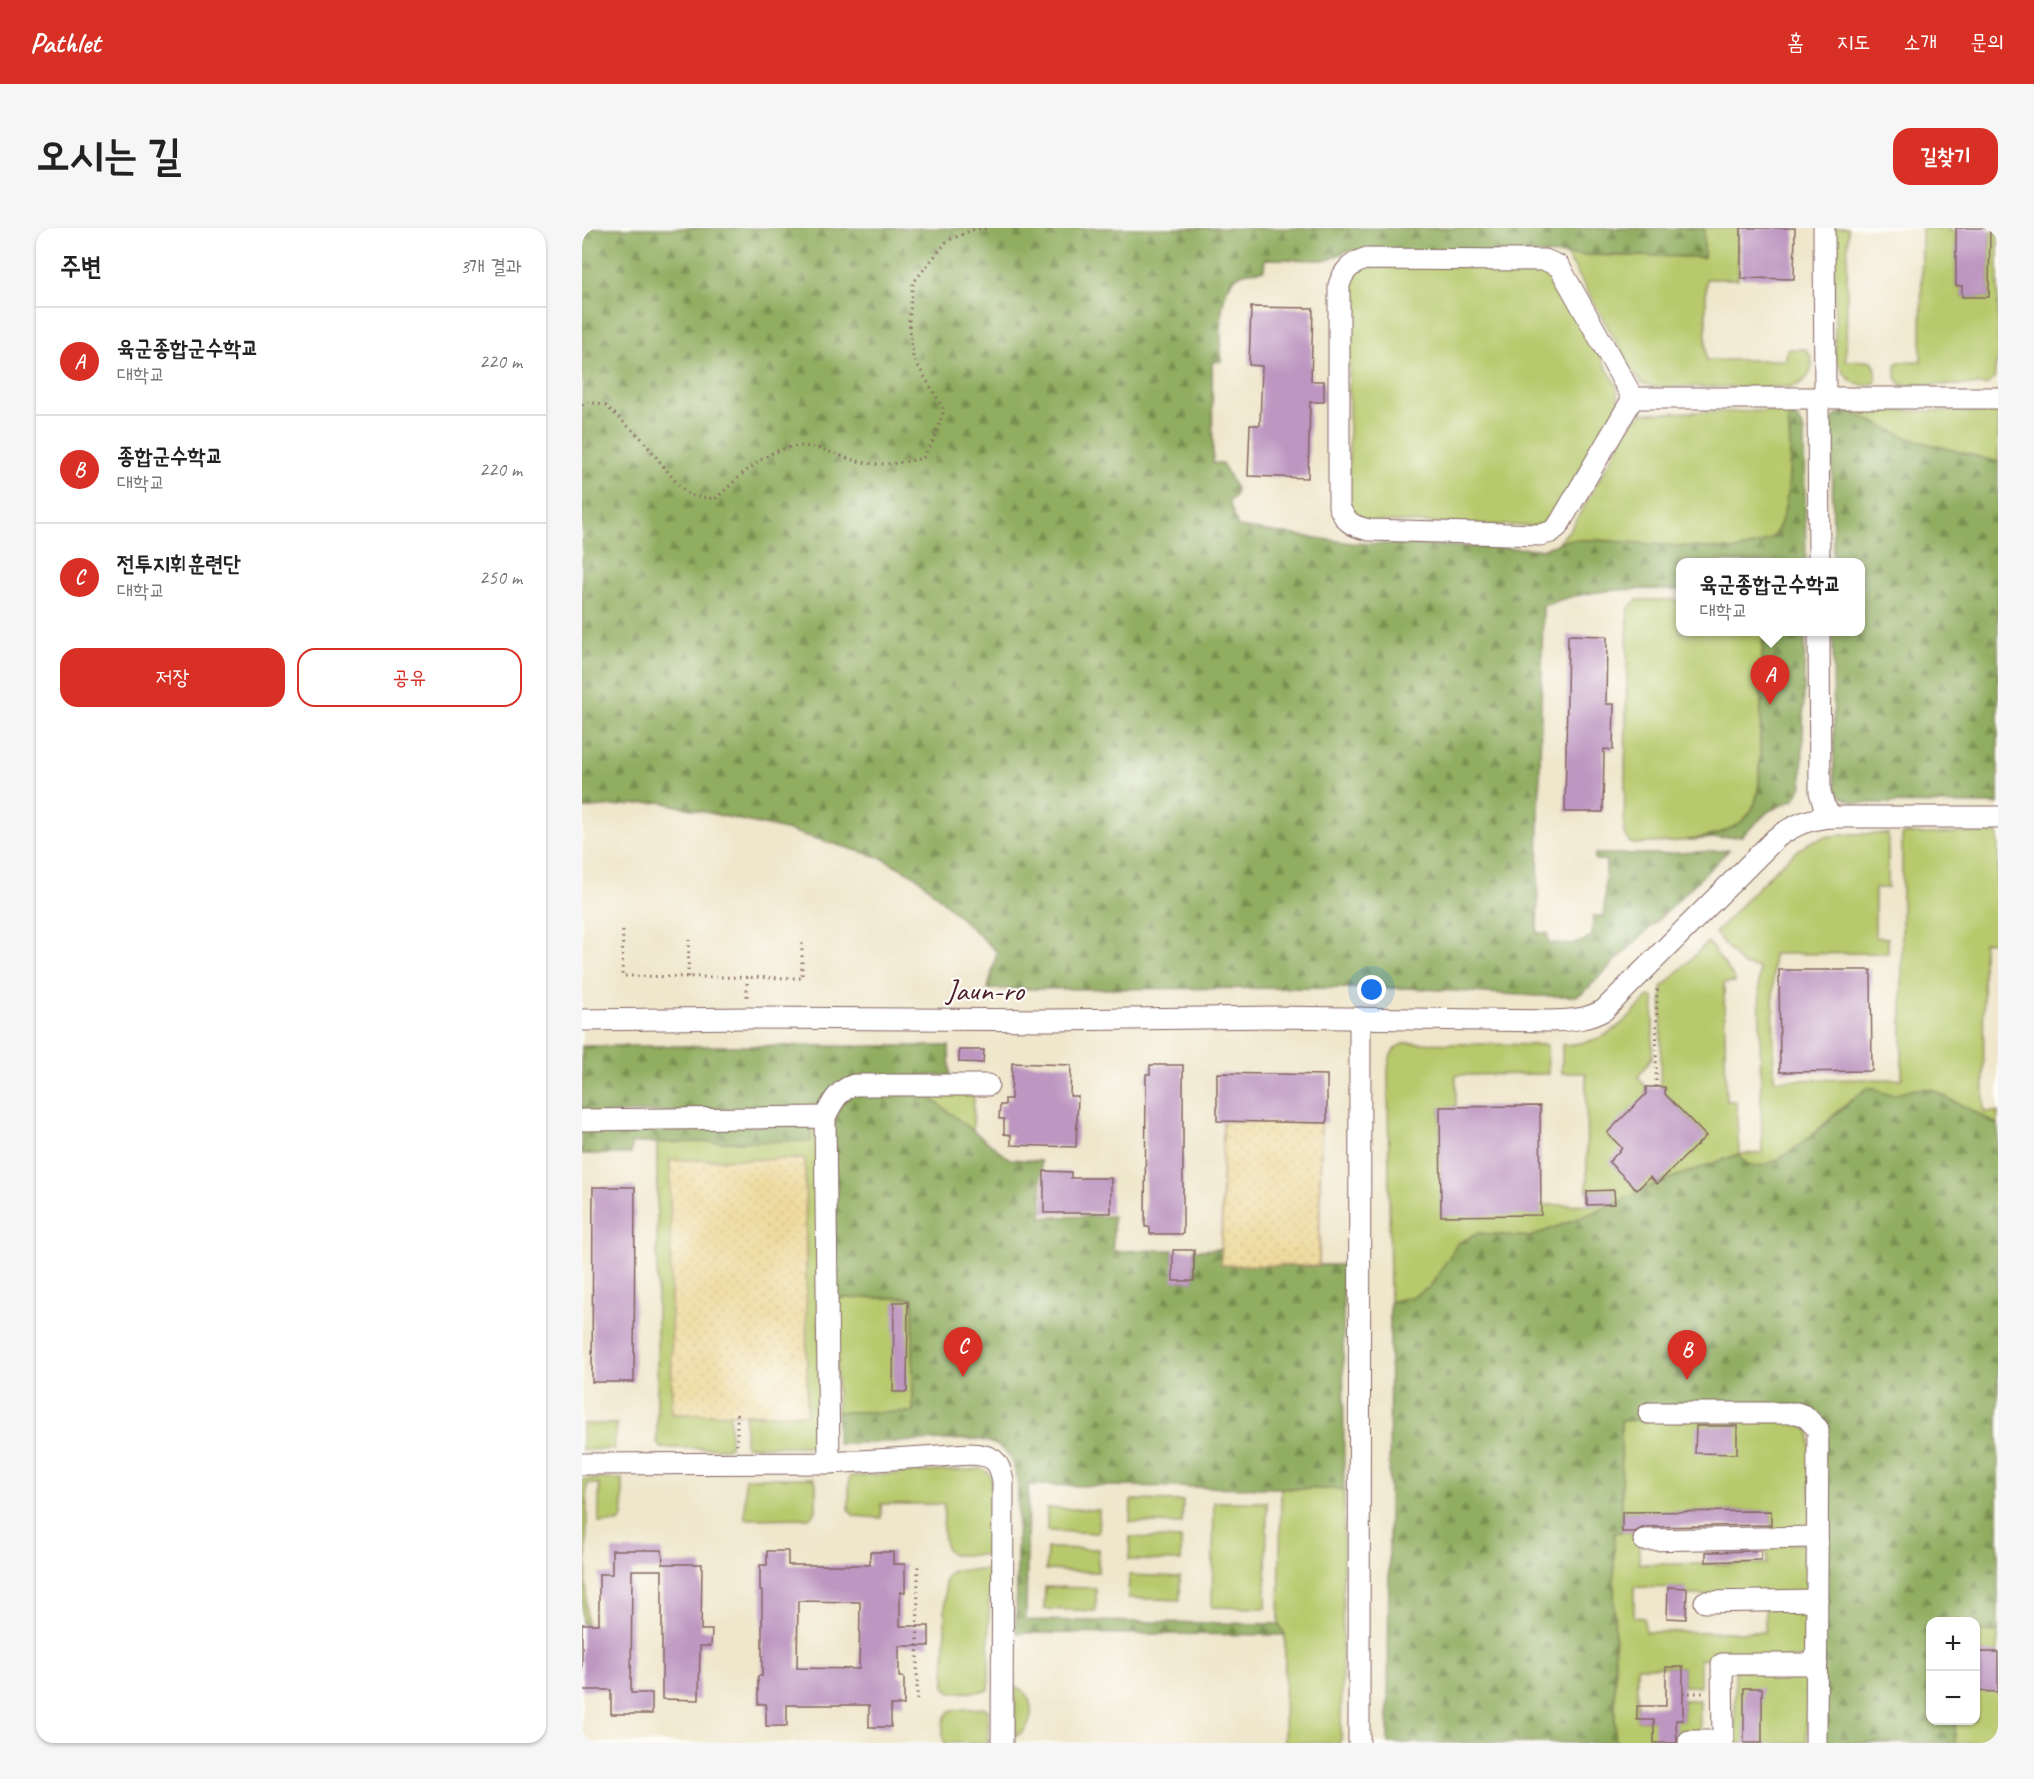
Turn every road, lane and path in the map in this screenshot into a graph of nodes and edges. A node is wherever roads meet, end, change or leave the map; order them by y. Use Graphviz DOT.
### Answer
graph roads {
  1 [pos="988,228"];
  2 [pos="1824,228"];
  3 [pos="1822,397"];
  4 [pos="1632,398"];
  5 [pos="1998,398"];
  6 [pos="582,405"];
  7 [pos="1819,558"];
  8 [pos="1819,636"];
  9 [pos="1820,792"];
  10 [pos="1832,817"];
  11 [pos="1998,817"];
  12 [pos="1794,826"];
  13 [pos="623,931"];
  14 [pos="689,940"];
  15 [pos="802,940"];
  16 [pos="688,977"];
  17 [pos="747,977"];
  18 [pos="1657,986"];
  19 [pos="747,999"];
  20 [pos="1360,1018"];
  21 [pos="582,1020"];
  22 [pos="988,1084"];
  23 [pos="1656,1087"];
  24 [pos="825,1117"];
  25 [pos="582,1120"];
  26 [pos="737,1413"];
  27 [pos="1649,1413"];
  28 [pos="737,1450"];
  29 [pos="828,1463"];
  30 [pos="582,1464"];
  31 [pos="1816,1537"];
  32 [pos="1644,1540"];
  33 [pos="918,1563"];
  34 [pos="1817,1600"];
  35 [pos="1705,1602"];
  36 [pos="1816,1664"];
  37 [pos="917,1700"];
  38 [pos="1689,1741"];
  39 [pos="1002,1743"];
  40 [pos="1359,1743"];
  41 [pos="1816,1743"];
  1 -- 6 [label="path"];
  2 -- 3 [label="street"];
  3 -- 4 [label="street"];
  3 -- 5 [label="street"];
  3 -- 7 [label="street"];
  4 -- 4 [label="street"];
  8 -- 9 [label="street"];
  9 -- 10 [label="street"];
  9 -- 12 [label="street"];
  10 -- 11 [label="street"];
  10 -- 12 [label="street"];
  12 -- 20 [label="street, Jaun-ro"];
  13 -- 16 [label="path"];
  14 -- 16 [label="path"];
  15 -- 17 [label="path"];
  16 -- 17 [label="path"];
  17 -- 19 [label="path"];
  18 -- 23 [label="path"];
  20 -- 21 [label="street, Jaun-ro"];
  20 -- 40 [label="street"];
  22 -- 24 [label="street"];
  24 -- 25 [label="street"];
  24 -- 29 [label="street"];
  26 -- 28 [label="path"];
  27 -- 31 [label="street"];
  29 -- 30 [label="street"];
  29 -- 39 [label="street"];
  31 -- 32 [label="street"];
  31 -- 34 [label="street"];
  33 -- 37 [label="path"];
  34 -- 35 [label="street"];
  34 -- 36 [label="street"];
  36 -- 38 [label="street"];
  36 -- 41 [label="street"];
}
